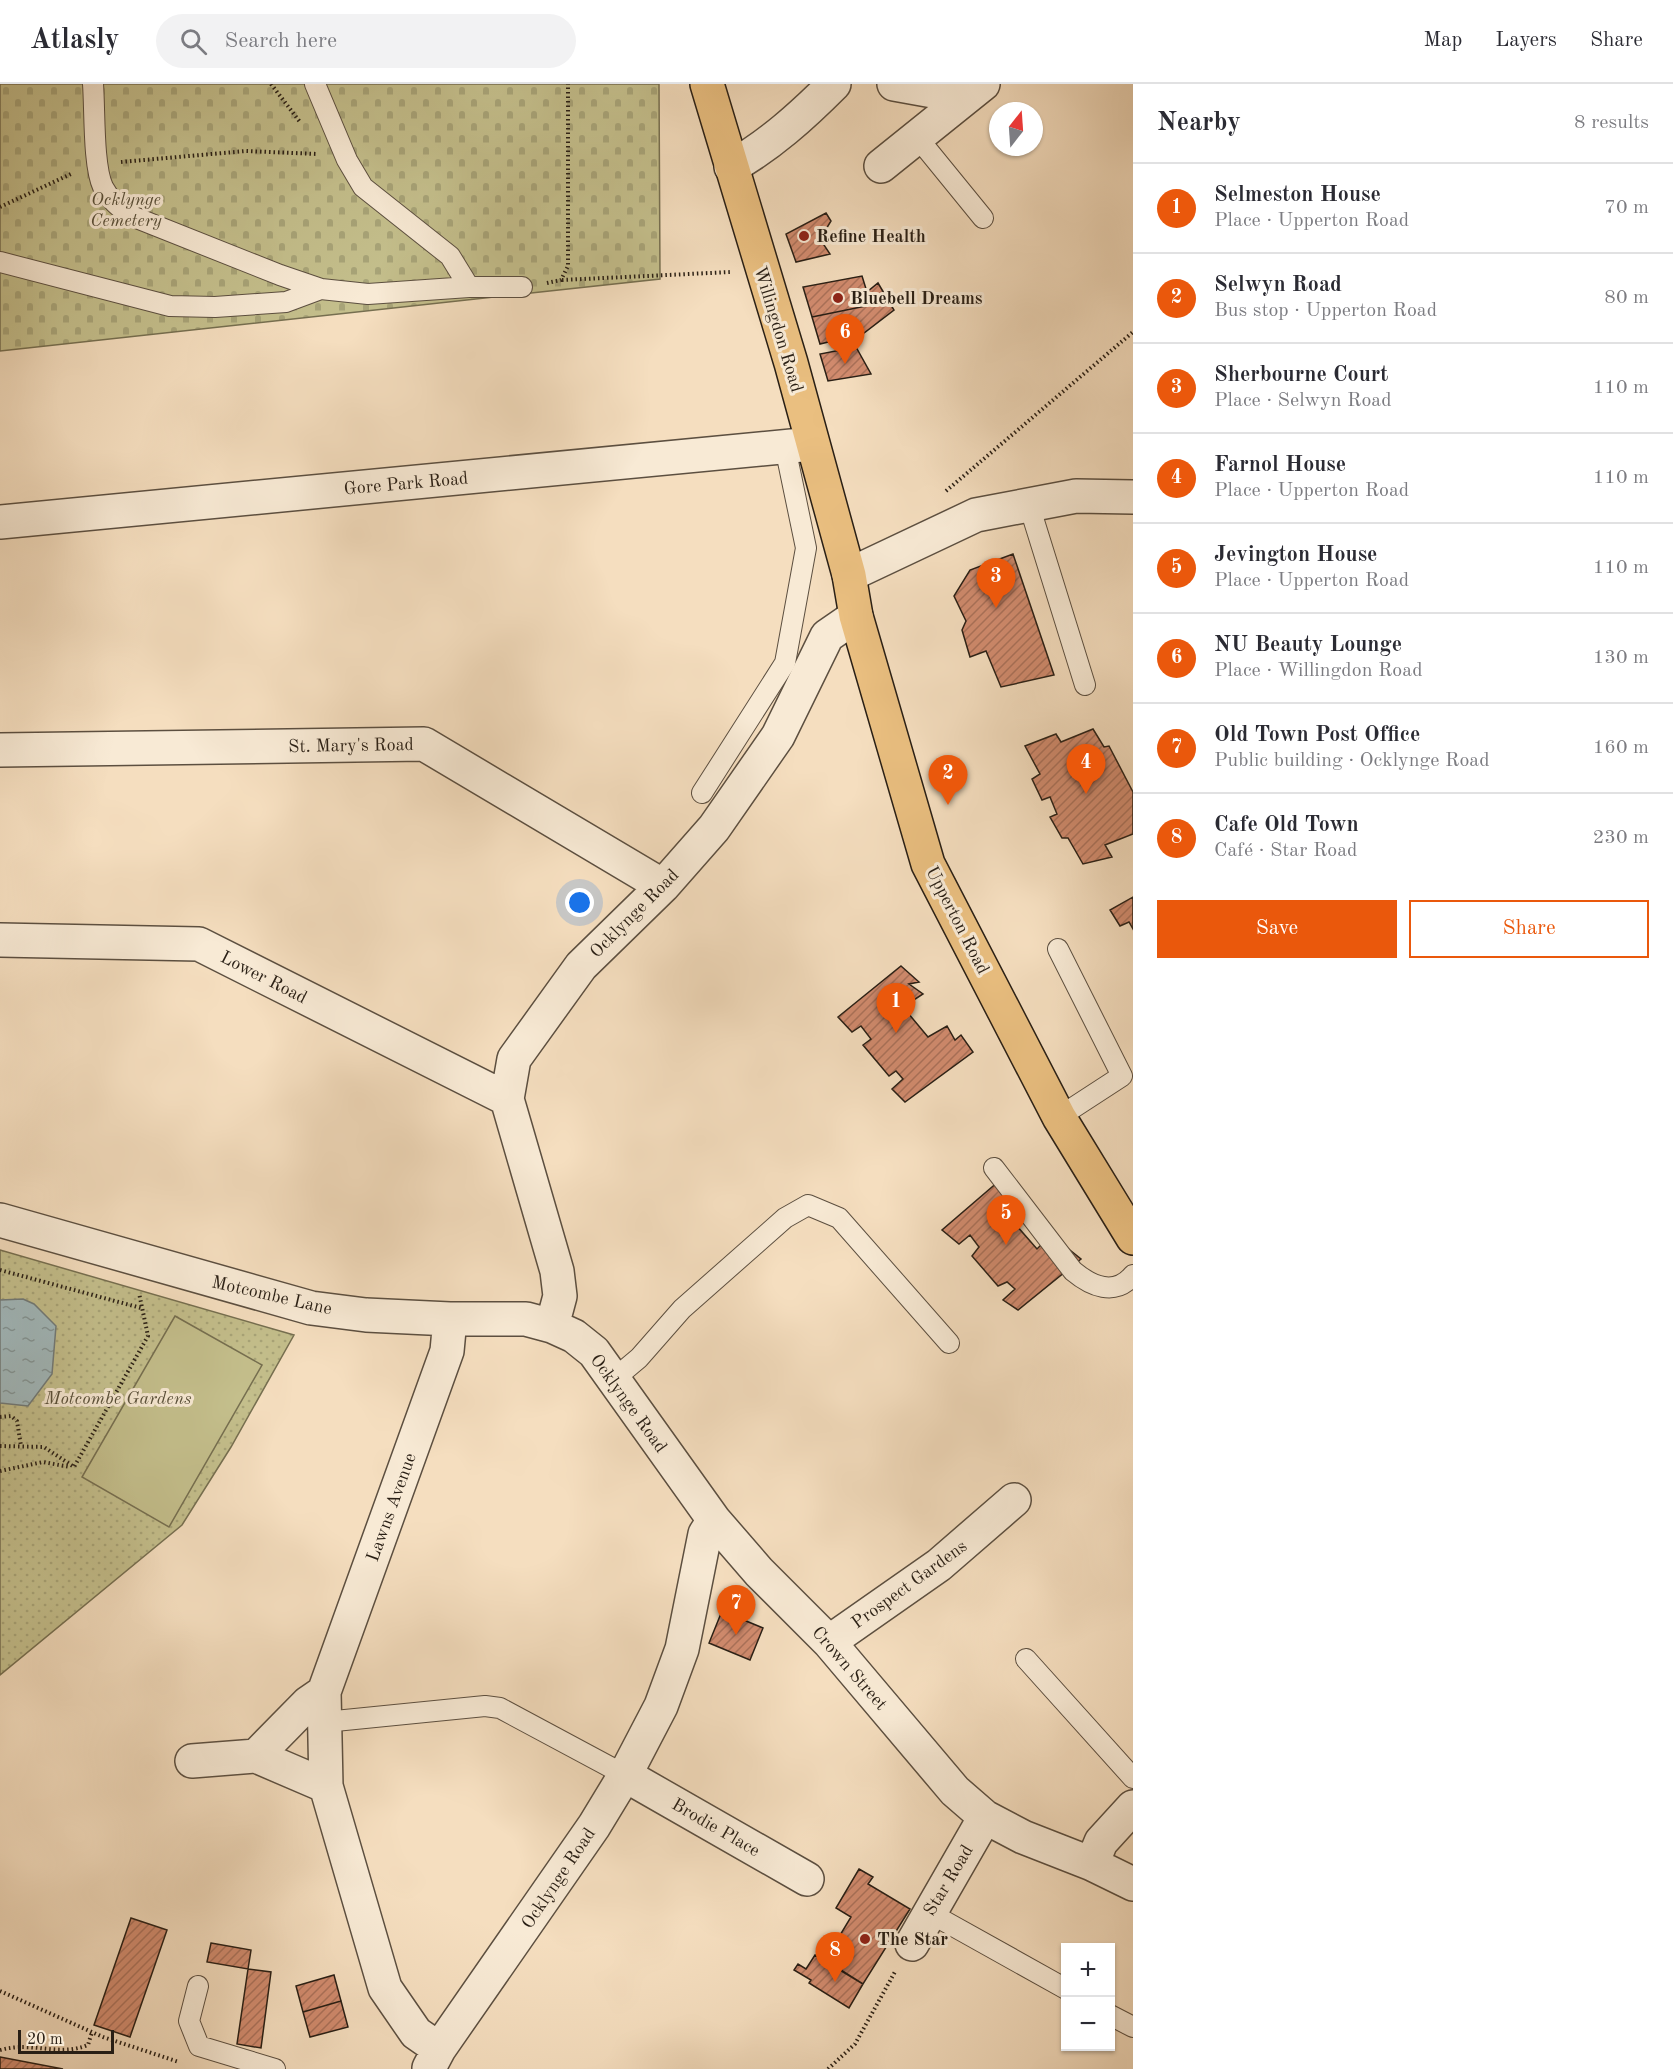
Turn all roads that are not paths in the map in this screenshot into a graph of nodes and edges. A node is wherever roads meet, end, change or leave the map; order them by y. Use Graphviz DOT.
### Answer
graph roads {
  1 [pos="93,84"];
  2 [pos="315,84"];
  3 [pos="707,84"];
  4 [pos="834,84"];
  5 [pos="894,84"];
  6 [pos="974,90"];
  7 [pos="917,137"];
  8 [pos="881,166"];
  9 [pos="730,167"];
  10 [pos="983,218"];
  11 [pos="0,262"];
  12 [pos="469,287"];
  13 [pos="522,287"];
  14 [pos="321,289"];
  15 [pos="799,445"];
  16 [pos="1133,497"];
  17 [pos="1029,505"];
  18 [pos="0,522"];
  19 [pos="849,575"];
  20 [pos="856,616"];
  21 [pos="1085,685"];
  22 [pos="0,750"];
  23 [pos="702,793"];
  24 [pos="663,886"];
  25 [pos="0,940"];
  26 [pos="1058,949"];
  27 [pos="1127,1074"];
  28 [pos="507,1099"];
  29 [pos="1059,1117"];
  30 [pos="994,1168"];
  31 [pos="0,1220"];
  32 [pos="1133,1238"];
  33 [pos="1133,1275"];
  34 [pos="450,1319"];
  35 [pos="552,1326"];
  36 [pos="949,1343"];
  37 [pos="614,1379"];
  38 [pos="1014,1500"];
  39 [pos="714,1520"];
  40 [pos="829,1642"];
  41 [pos="1026,1659"];
  42 [pos="325,1707"];
  43 [pos="256,1756"];
  44 [pos="192,1761"];
  45 [pos="625,1774"];
  46 [pos="1133,1778"];
  47 [pos="326,1786"];
  48 [pos="1133,1807"];
  49 [pos="985,1817"];
  50 [pos="1092,1864"];
  51 [pos="807,1879"];
  52 [pos="1133,1884"];
  53 [pos="928,1912"];
  54 [pos="912,1944"];
  55 [pos="198,1986"];
  56 [pos="1061,1987"];
  57 [pos="1115,2018"];
  58 [pos="1133,2027"];
  59 [pos="434,2059"];
  60 [pos="275,2069"];
  1 -- 14 [label="lane"];
  2 -- 12 [label="lane"];
  3 -- 9 [label="main road, Willingdon Road"];
  4 -- 9 [label="street"];
  5 -- 6 [label="street"];
  6 -- 7 [label="street"];
  7 -- 8 [label="street"];
  7 -- 10 [label="lane"];
  9 -- 15 [label="main road, Willingdon Road"];
  11 -- 14 [label="lane"];
  12 -- 13 [label="lane"];
  12 -- 14 [label="lane"];
  15 -- 18 [label="street, Gore Park Road"];
  15 -- 19 [label="main road, Willingdon Road"];
  15 -- 23 [label="lane"];
  16 -- 17 [label="street"];
  17 -- 19 [label="street"];
  17 -- 21 [label="lane"];
  19 -- 20 [label="main road, Upperton Road"];
  20 -- 24 [label="street, Ocklynge Road"];
  20 -- 29 [label="main road, Upperton Road"];
  22 -- 24 [label="street, St. Mary's Road"];
  24 -- 28 [label="street, Ocklynge Road"];
  25 -- 28 [label="street, Lower Road"];
  26 -- 27 [label="lane"];
  27 -- 29 [label="lane"];
  28 -- 35 [label="street, Ocklynge Road"];
  29 -- 32 [label="main road, Upperton Road"];
  30 -- 33 [label="lane"];
  31 -- 34 [label="street, Motcombe Lane"];
  34 -- 35 [label="street, Motcombe Lane"];
  34 -- 42 [label="street, Lawns Avenue"];
  35 -- 37 [label="street, Ocklynge Road"];
  36 -- 37 [label="lane"];
  37 -- 39 [label="street, Ocklynge Road"];
  38 -- 40 [label="street, Prospect Gardens"];
  39 -- 40 [label="street, Crown Street"];
  39 -- 45 [label="street, Ocklynge Road"];
  40 -- 49 [label="street, Crown Street"];
  41 -- 46 [label="lane"];
  42 -- 43 [label="street"];
  42 -- 45 [label="lane"];
  42 -- 47 [label="street, Lawns Avenue"];
  43 -- 44 [label="street"];
  43 -- 47 [label="street"];
  45 -- 51 [label="street, Brodie Place"];
  45 -- 59 [label="street, Ocklynge Road"];
  47 -- 59 [label="street, Lawns Avenue"];
  48 -- 50 [label="street"];
  49 -- 50 [label="street, Crown Street"];
  49 -- 53 [label="street, Star Road"];
  50 -- 52 [label="street, Crown Street"];
  53 -- 54 [label="street, Star Road"];
  53 -- 56 [label="lane"];
  55 -- 60 [label="lane"];
  57 -- 58 [label="lane"];
}
